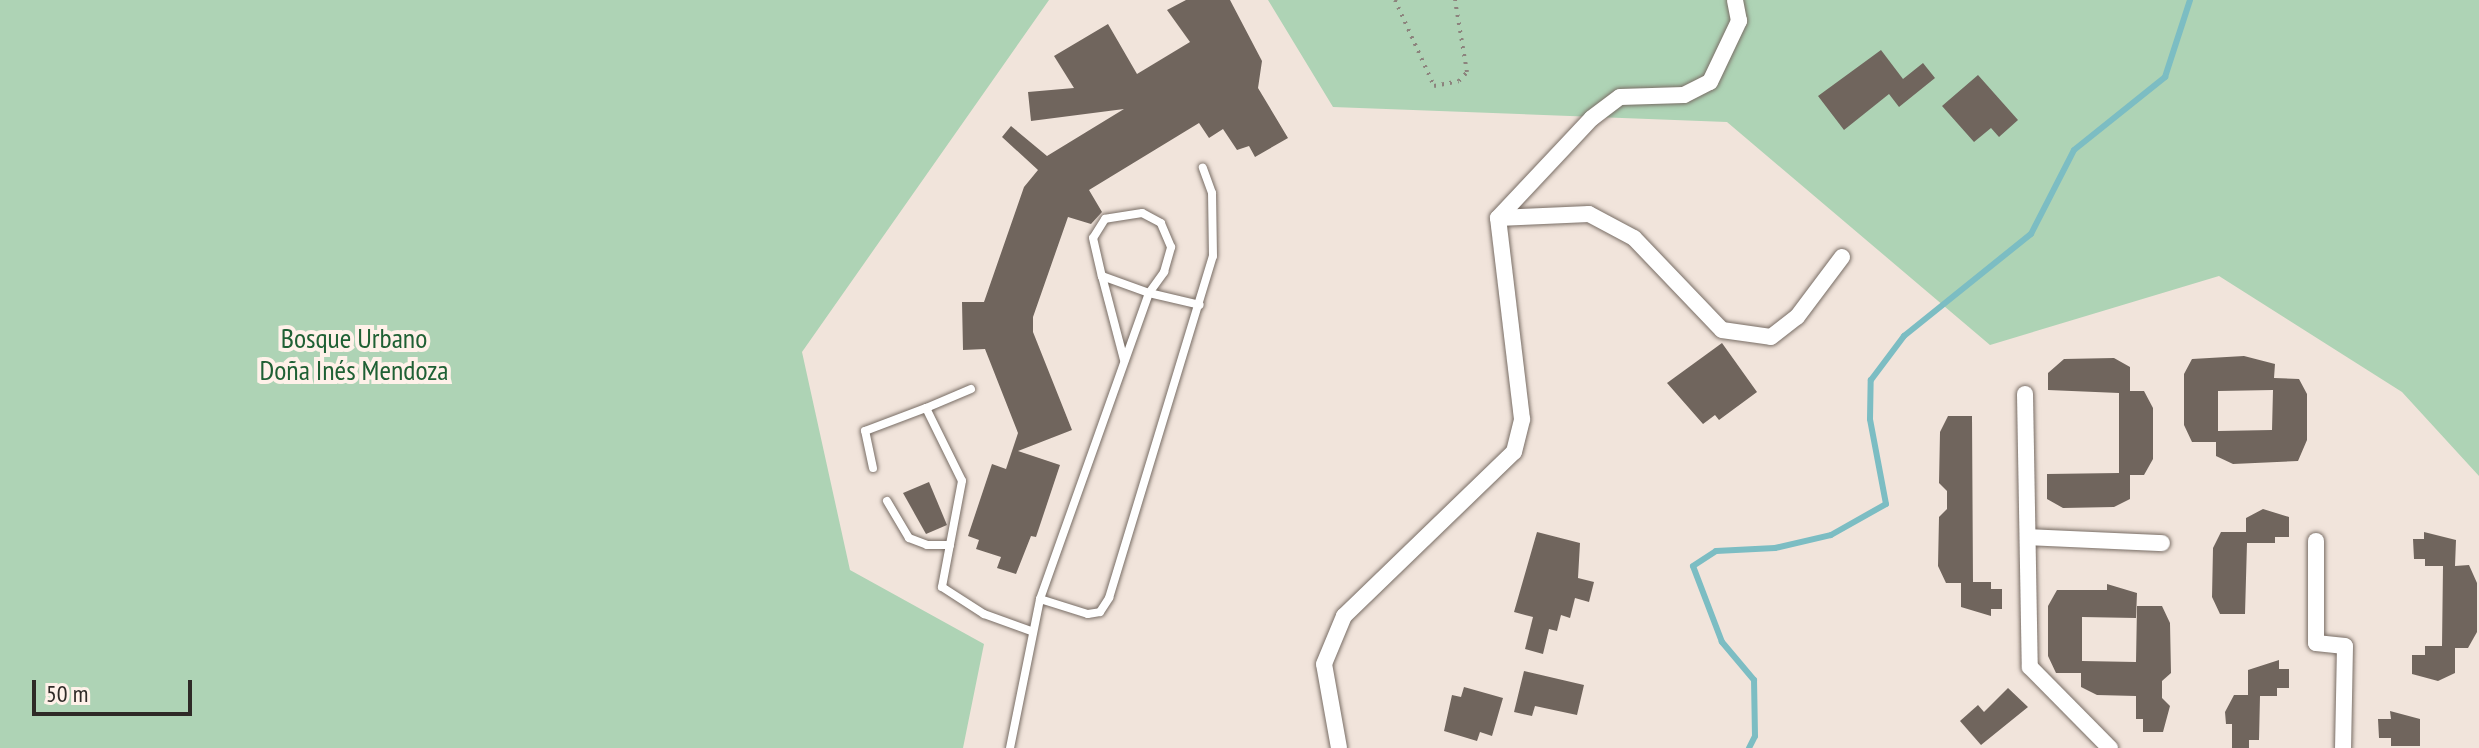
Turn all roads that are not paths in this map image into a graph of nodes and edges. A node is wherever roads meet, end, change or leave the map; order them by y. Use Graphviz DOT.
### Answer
graph roads {
  1 [pos="1735,0"];
  2 [pos="1203,168"];
  3 [pos="1498,218"];
  4 [pos="1842,257"];
  5 [pos="1102,276"];
  6 [pos="1149,293"];
  7 [pos="1200,305"];
  8 [pos="1125,362"];
  9 [pos="971,389"];
  10 [pos="2025,394"];
  11 [pos="926,408"];
  12 [pos="873,468"];
  13 [pos="887,501"];
  14 [pos="2028,537"];
  15 [pos="2316,541"];
  16 [pos="2162,543"];
  17 [pos="950,545"];
  18 [pos="1040,599"];
  19 [pos="1031,631"];
  20 [pos="1010,748"];
  21 [pos="1339,748"];
  22 [pos="2110,748"];
  23 [pos="2343,748"];
  1 -- 3 [label="street"];
  2 -- 7 [label="lane"];
  3 -- 4 [label="street"];
  3 -- 21 [label="street"];
  5 -- 6 [label="lane"];
  5 -- 6 [label="lane"];
  5 -- 8 [label="lane"];
  6 -- 7 [label="lane"];
  6 -- 8 [label="lane"];
  7 -- 18 [label="lane"];
  8 -- 18 [label="lane"];
  9 -- 11 [label="lane"];
  10 -- 14 [label="street"];
  11 -- 12 [label="lane"];
  11 -- 17 [label="lane"];
  13 -- 17 [label="lane"];
  14 -- 16 [label="street"];
  14 -- 22 [label="street"];
  15 -- 23 [label="street"];
  17 -- 19 [label="lane"];
  18 -- 19 [label="lane"];
  19 -- 20 [label="lane"];
}
